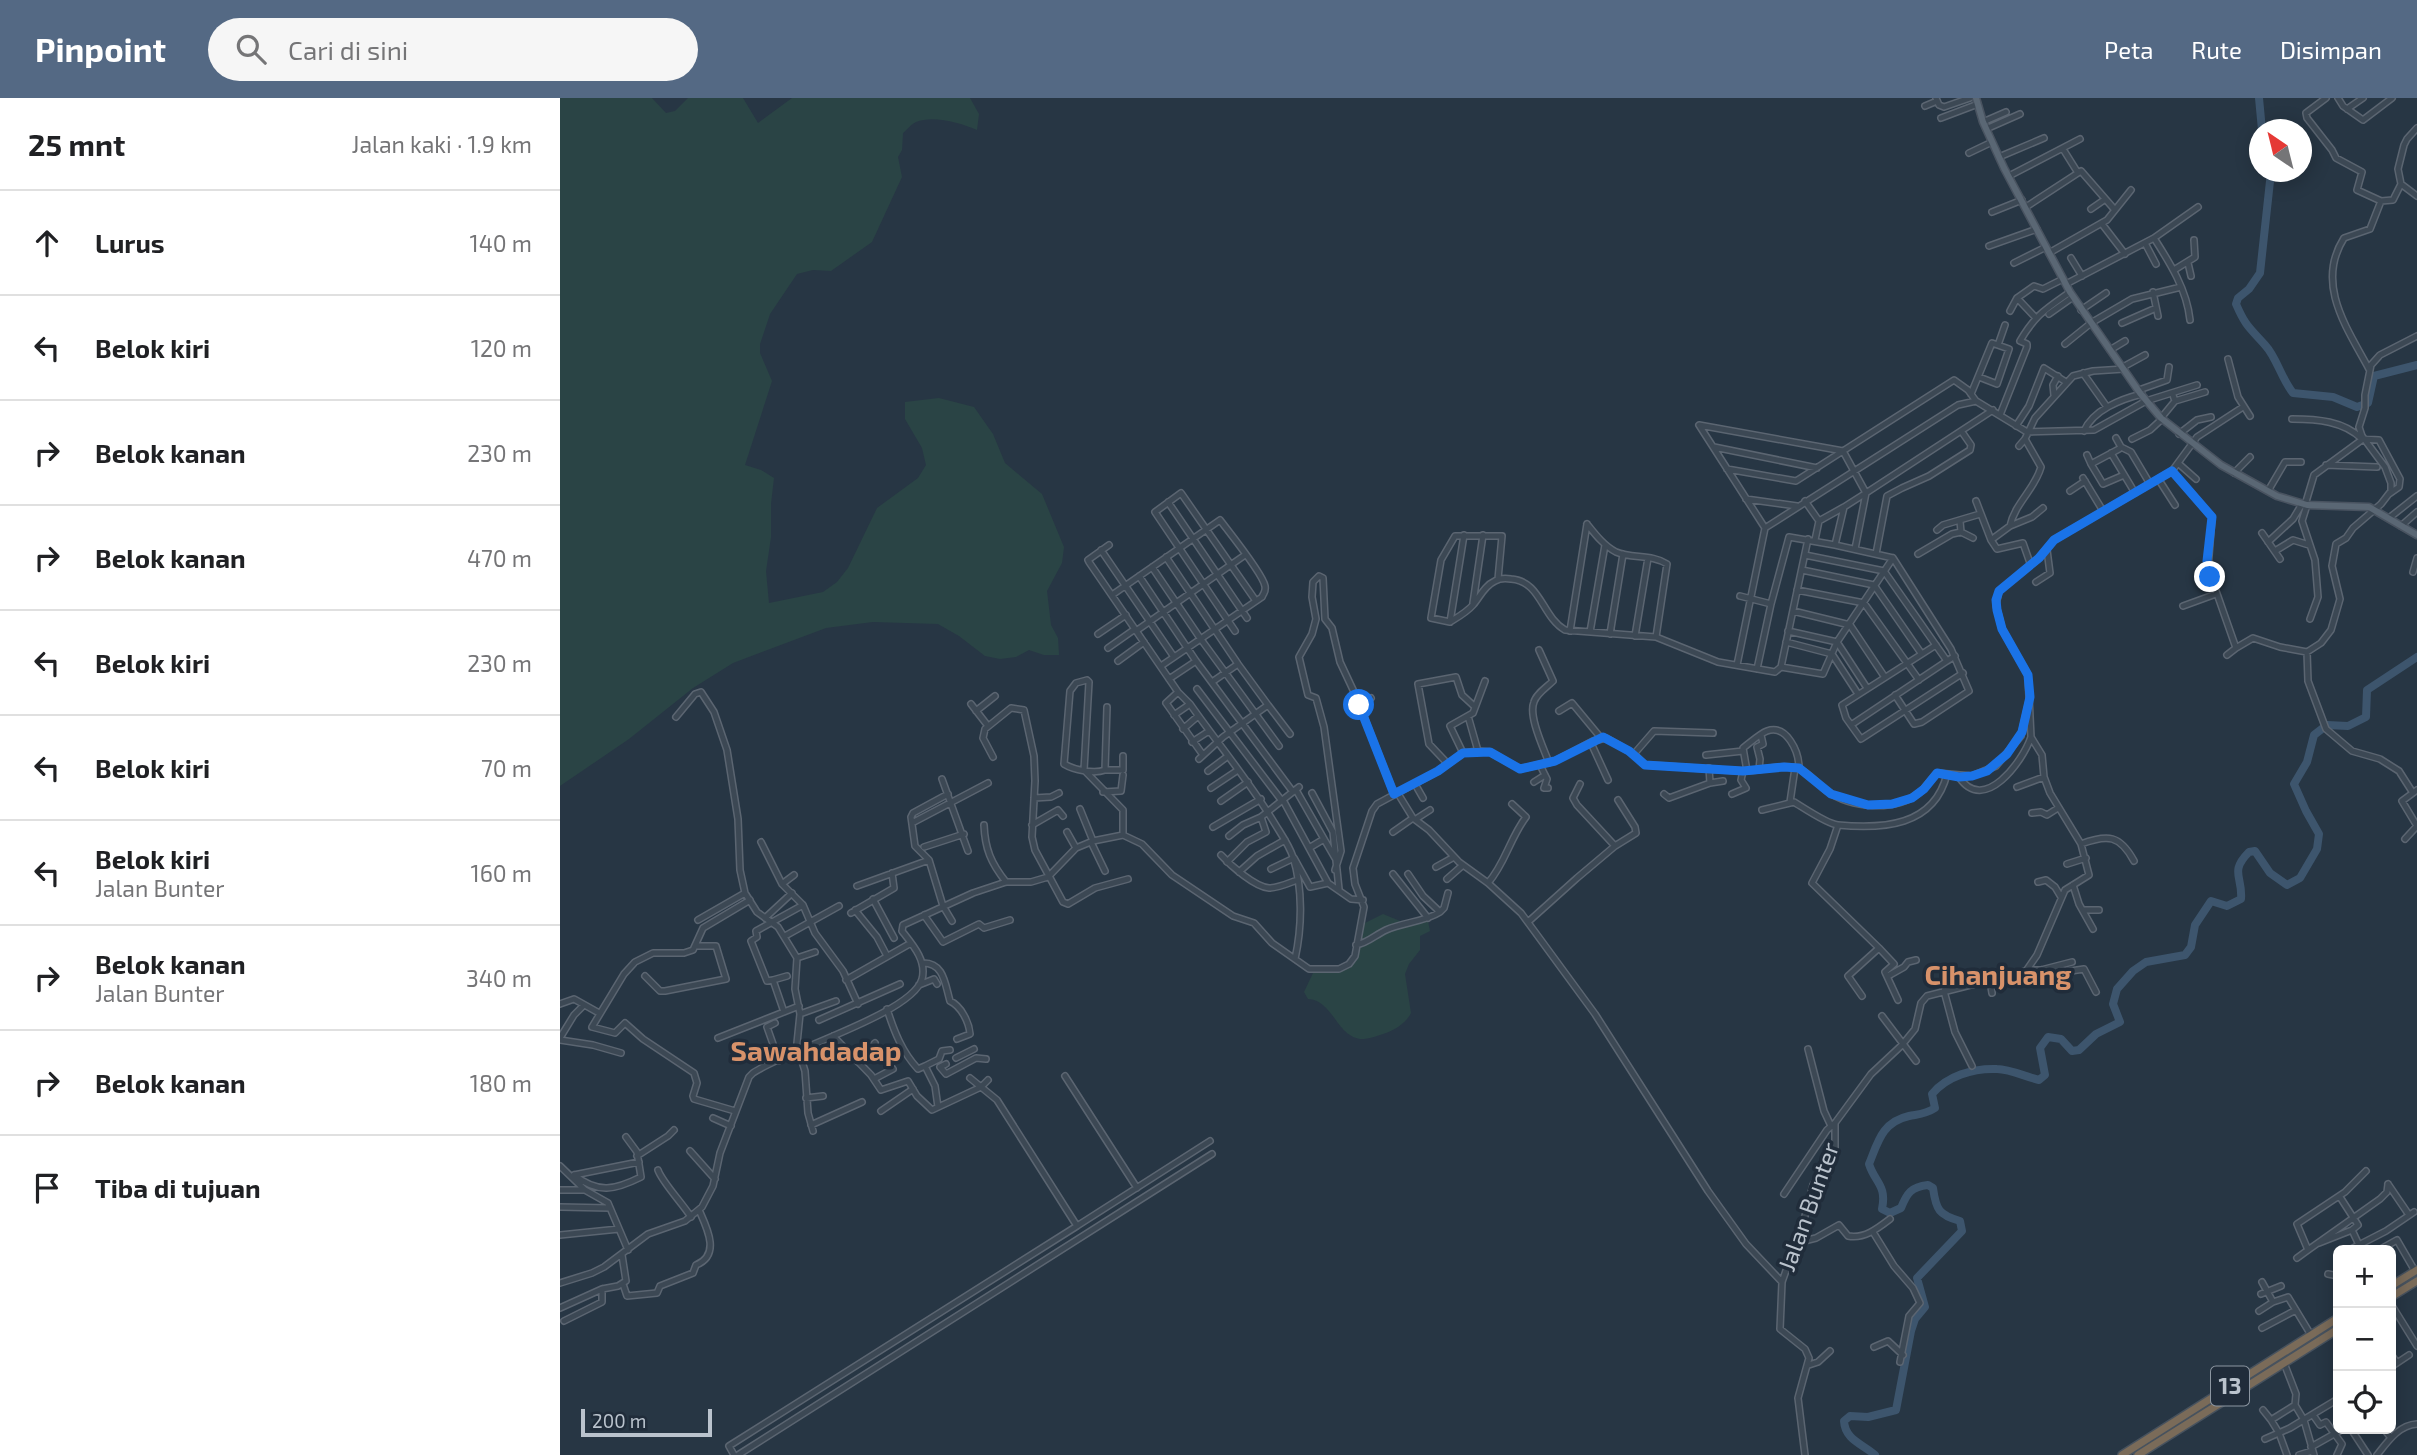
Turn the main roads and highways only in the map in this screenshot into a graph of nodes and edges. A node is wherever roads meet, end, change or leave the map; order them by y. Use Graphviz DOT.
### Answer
graph roads {
  1 [pos="1977,101"];
  2 [pos="2417,535"];
  3 [pos="2416,1270"];
  4 [pos="2417,1281"];
  5 [pos="2396,1283"];
  6 [pos="2396,1294"];
  7 [pos="2333,1321"];
  8 [pos="2333,1332"];
  9 [pos="2122,1455"];
  10 [pos="2138,1455"];
  1 -- 2 [label="main road"];
  3 -- 5 [label="highway"];
  4 -- 6 [label="highway"];
  7 -- 9 [label="highway, 13"];
  8 -- 10 [label="highway, 13"];
}
